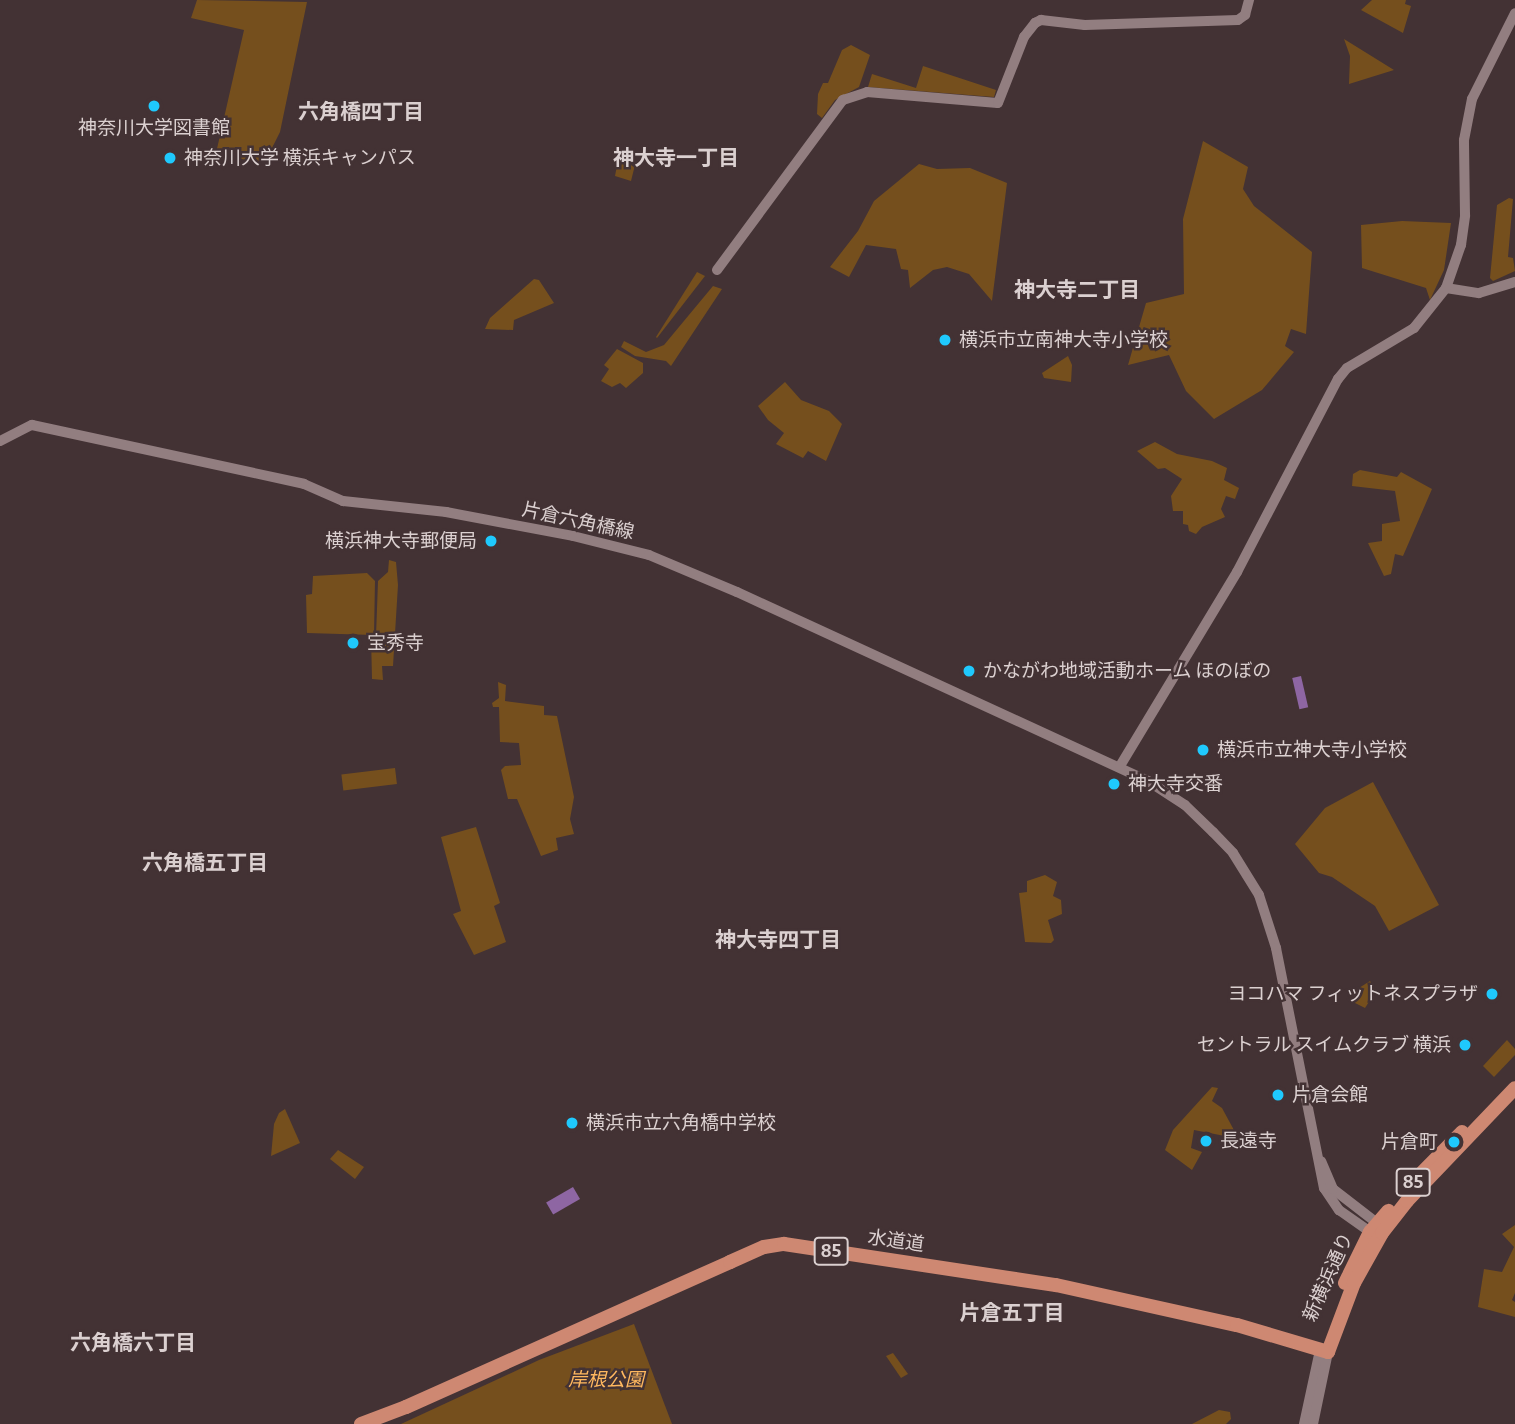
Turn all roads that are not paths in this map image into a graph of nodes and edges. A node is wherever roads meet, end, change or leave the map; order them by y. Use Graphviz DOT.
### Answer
graph roads {
  1 [pos="1249,0"];
  2 [pos="1515,13"];
  3 [pos="717,270"];
  4 [pos="1515,282"];
  5 [pos="1446,288"];
  6 [pos="0,441"];
  7 [pos="1120,766"];
  8 [pos="1515,1075"];
  9 [pos="1515,1088"];
  10 [pos="1376,1229"];
  11 [pos="1324,1351"];
  12 [pos="361,1424"];
  13 [pos="1304,1424"];
  14 [pos="1313,1424"];
  1 -- 3 [label="street"];
  2 -- 5 [label="street"];
  4 -- 5 [label="street"];
  5 -- 7 [label="street"];
  6 -- 7 [label="street, 片倉六角橋線"];
  7 -- 10 [label="street, 片倉六角橋線"];
  8 -- 10 [label="main road, 新横浜通り / 85"];
  9 -- 10 [label="main road, 新横浜通り / 85"];
  10 -- 11 [label="main road, 新横浜通り / 85"];
  11 -- 12 [label="main road, 水道道 / 85"];
  11 -- 13 [label="street, 新横浜通り"];
  11 -- 14 [label="street, 新横浜通り"];
}
